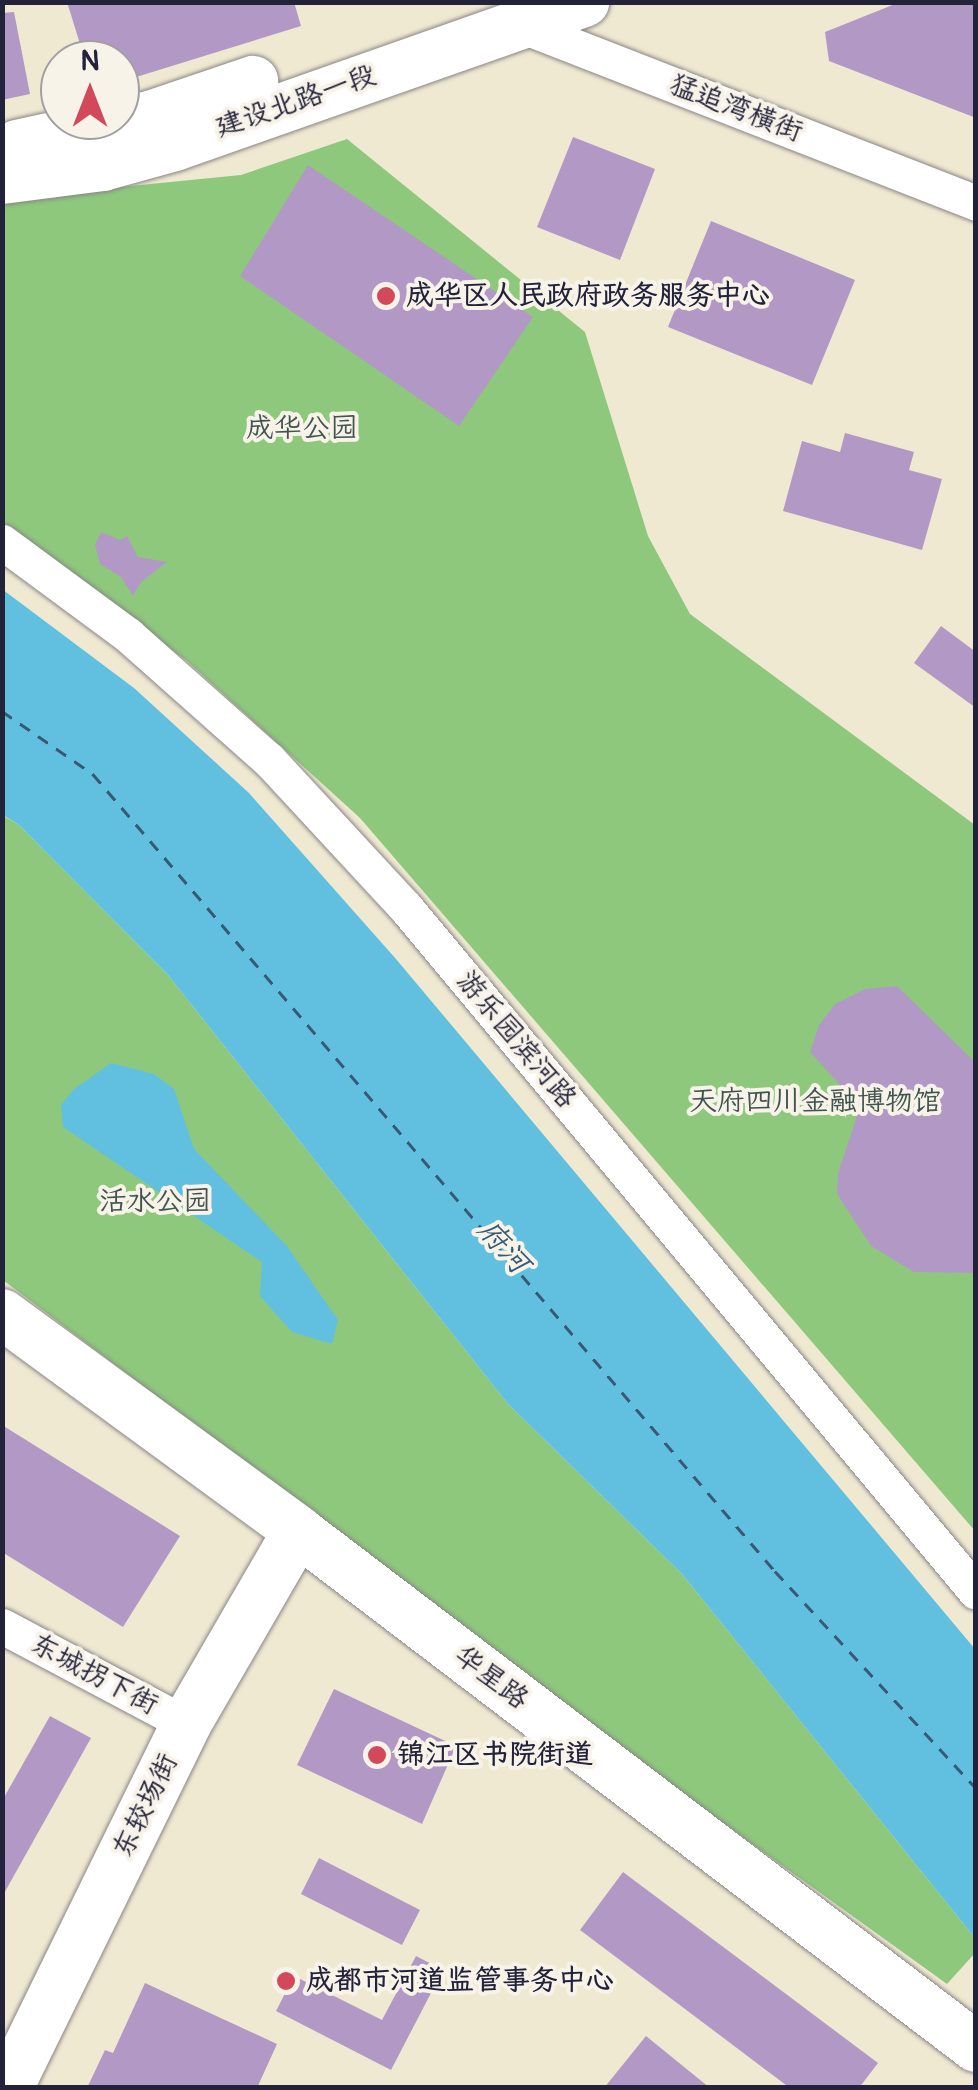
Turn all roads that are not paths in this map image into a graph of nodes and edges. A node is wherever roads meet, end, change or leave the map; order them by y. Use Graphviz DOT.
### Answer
graph roads {
  1 [pos="584,2"];
  2 [pos="504,10"];
  3 [pos="2,147"];
  4 [pos="2,178"];
  5 [pos="976,203"];
  6 [pos="2,542"];
  7 [pos="2,1314"];
  8 [pos="298,1531"];
  9 [pos="976,1592"];
  10 [pos="2,1626"];
  11 [pos="186,1724"];
  12 [pos="976,2047"];
  13 [pos="8,2088"];
  1 -- 2 [label="street, 建设北路一段"];
  2 -- 3 [label="street, 建设北路一段"];
  2 -- 4 [label="street, 建设北路一段"];
  2 -- 5 [label="street, 猛追湾横街"];
  6 -- 9 [label="street, 游乐园滨河路"];
  7 -- 8 [label="street, 华星路"];
  8 -- 11 [label="street, 东较场街"];
  8 -- 12 [label="street, 华星路"];
  10 -- 11 [label="street, 东城拐下街"];
  11 -- 13 [label="street, 东较场街"];
}
